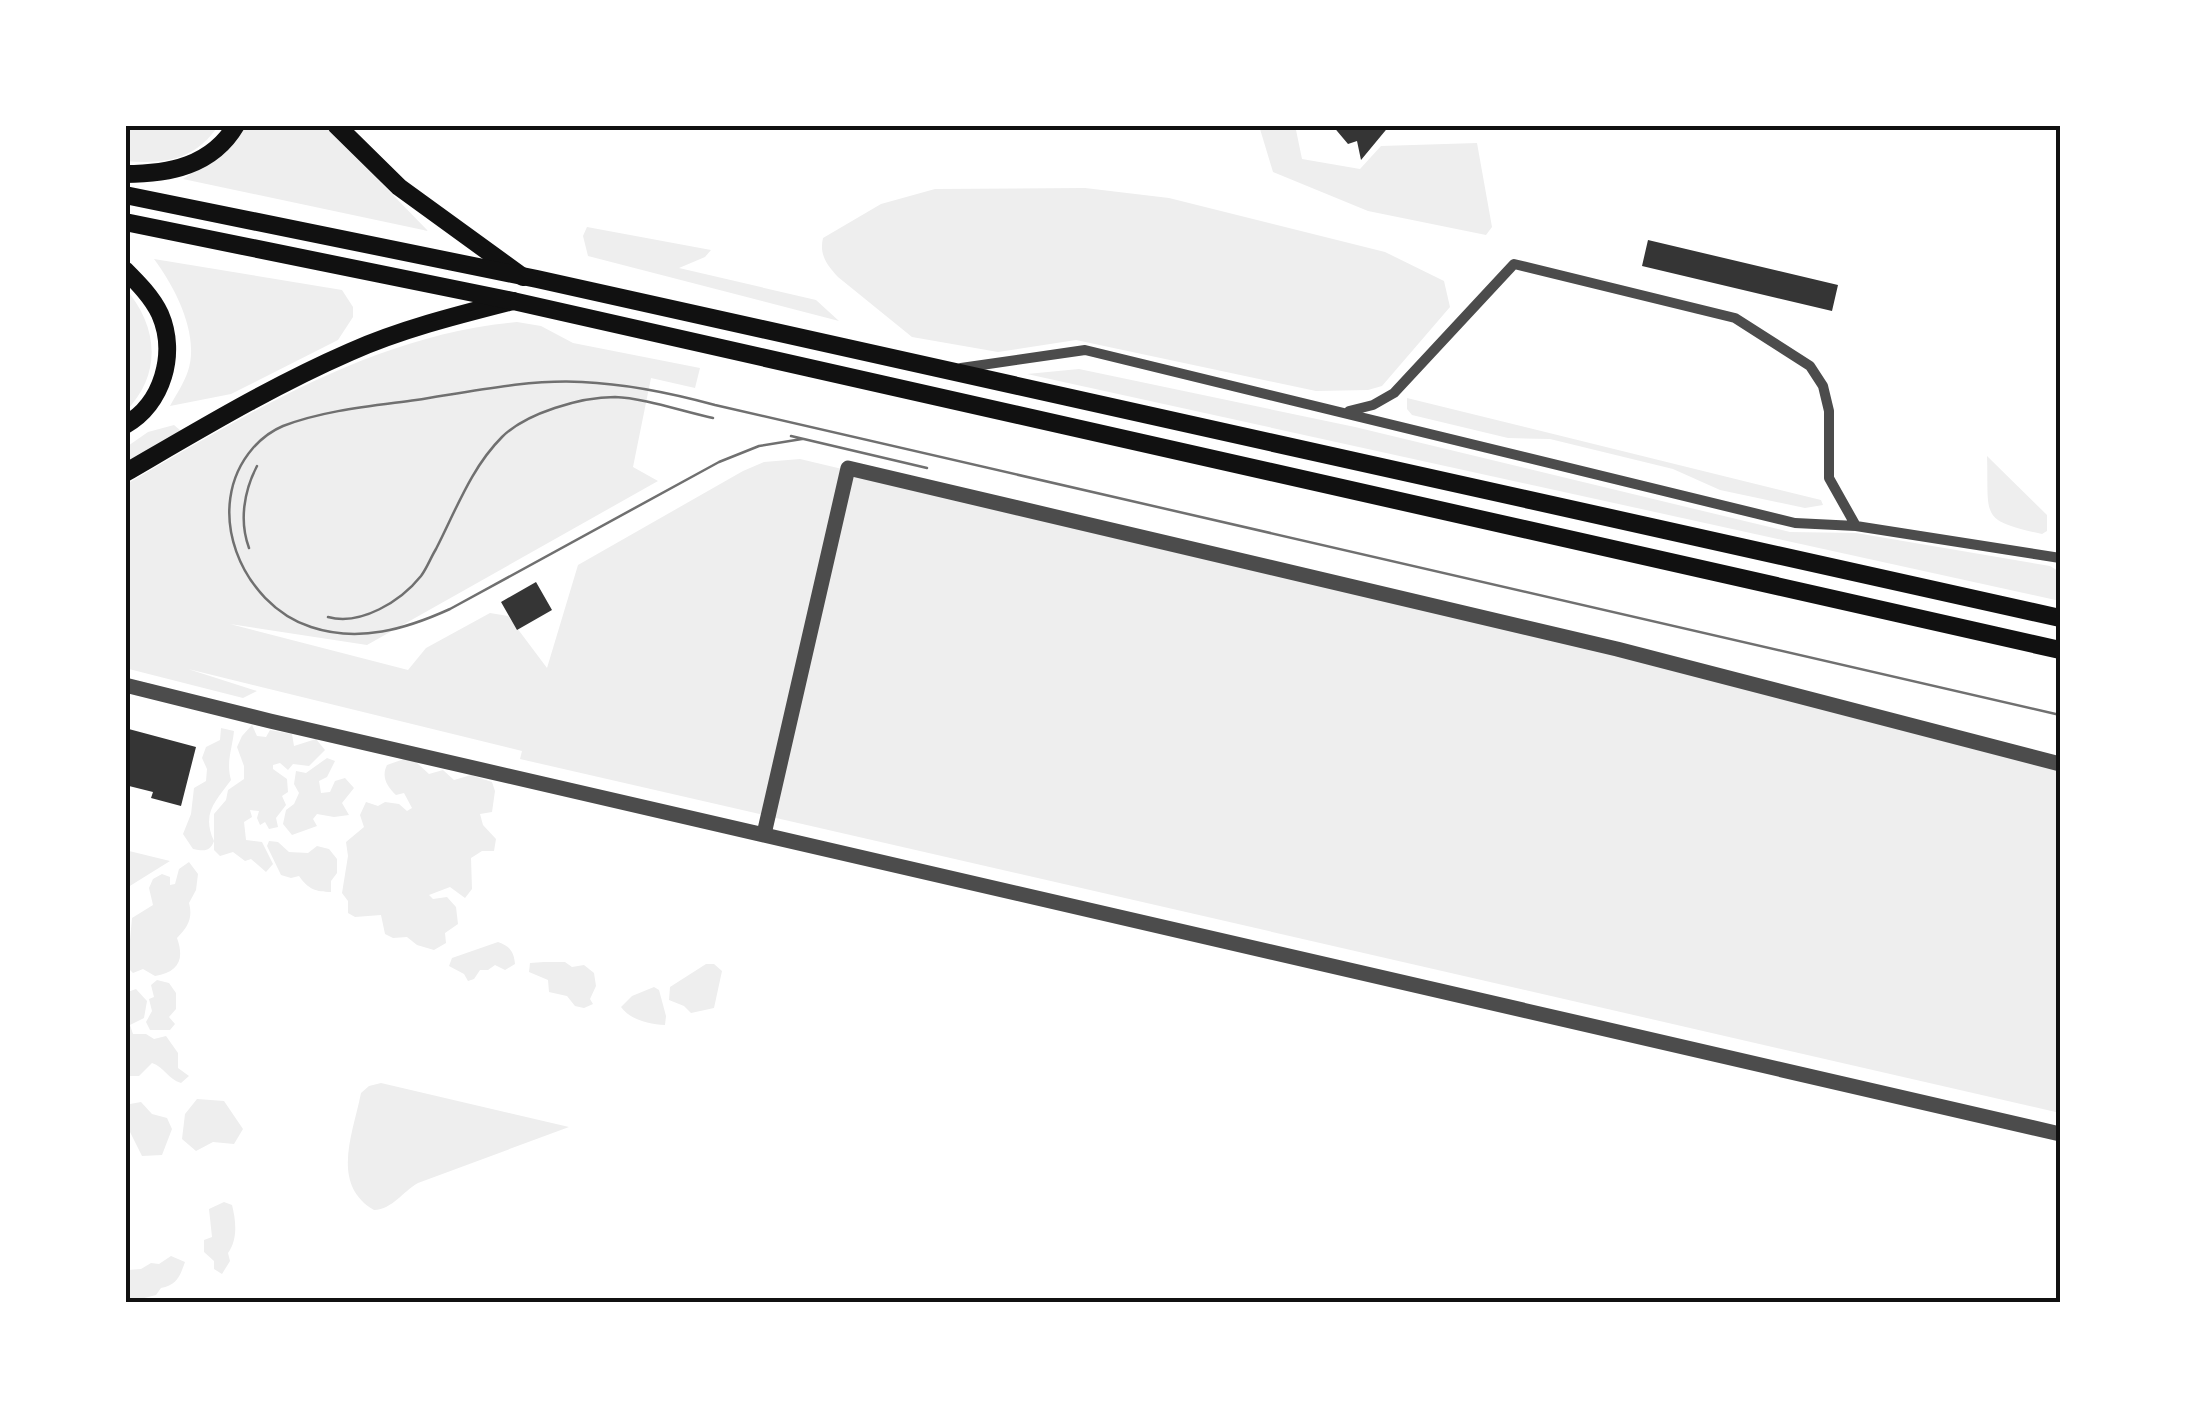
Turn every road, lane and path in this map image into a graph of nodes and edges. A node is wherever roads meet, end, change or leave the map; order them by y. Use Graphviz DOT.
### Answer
graph roads {
  1 [pos="236,125"];
  2 [pos="336,125"];
  3 [pos="125,174"];
  4 [pos="125,194"];
  5 [pos="125,222"];
  6 [pos="125,270"];
  7 [pos="524,277"];
  8 [pos="513,301"];
  9 [pos="946,370"];
  10 [pos="1343,412"];
  11 [pos="125,426"];
  12 [pos="125,472"];
  13 [pos="1856,526"];
  14 [pos="2060,558"];
  15 [pos="2060,618"];
  16 [pos="2060,650"];
  17 [pos="125,685"];
  18 [pos="2060,764"];
  19 [pos="764,834"];
  20 [pos="2060,1134"];
  1 -- 3 [label="main road"];
  2 -- 7 [label="main road"];
  4 -- 7 [label="main road"];
  5 -- 8 [label="main road"];
  6 -- 11 [label="main road"];
  7 -- 9 [label="main road"];
  8 -- 12 [label="main road"];
  8 -- 16 [label="main road"];
  9 -- 10 [label="street"];
  9 -- 15 [label="main road"];
  10 -- 13 [label="street"];
  10 -- 13 [label="street"];
  13 -- 14 [label="street"];
  17 -- 19 [label="street"];
  18 -- 19 [label="street"];
  19 -- 20 [label="street"];
}
